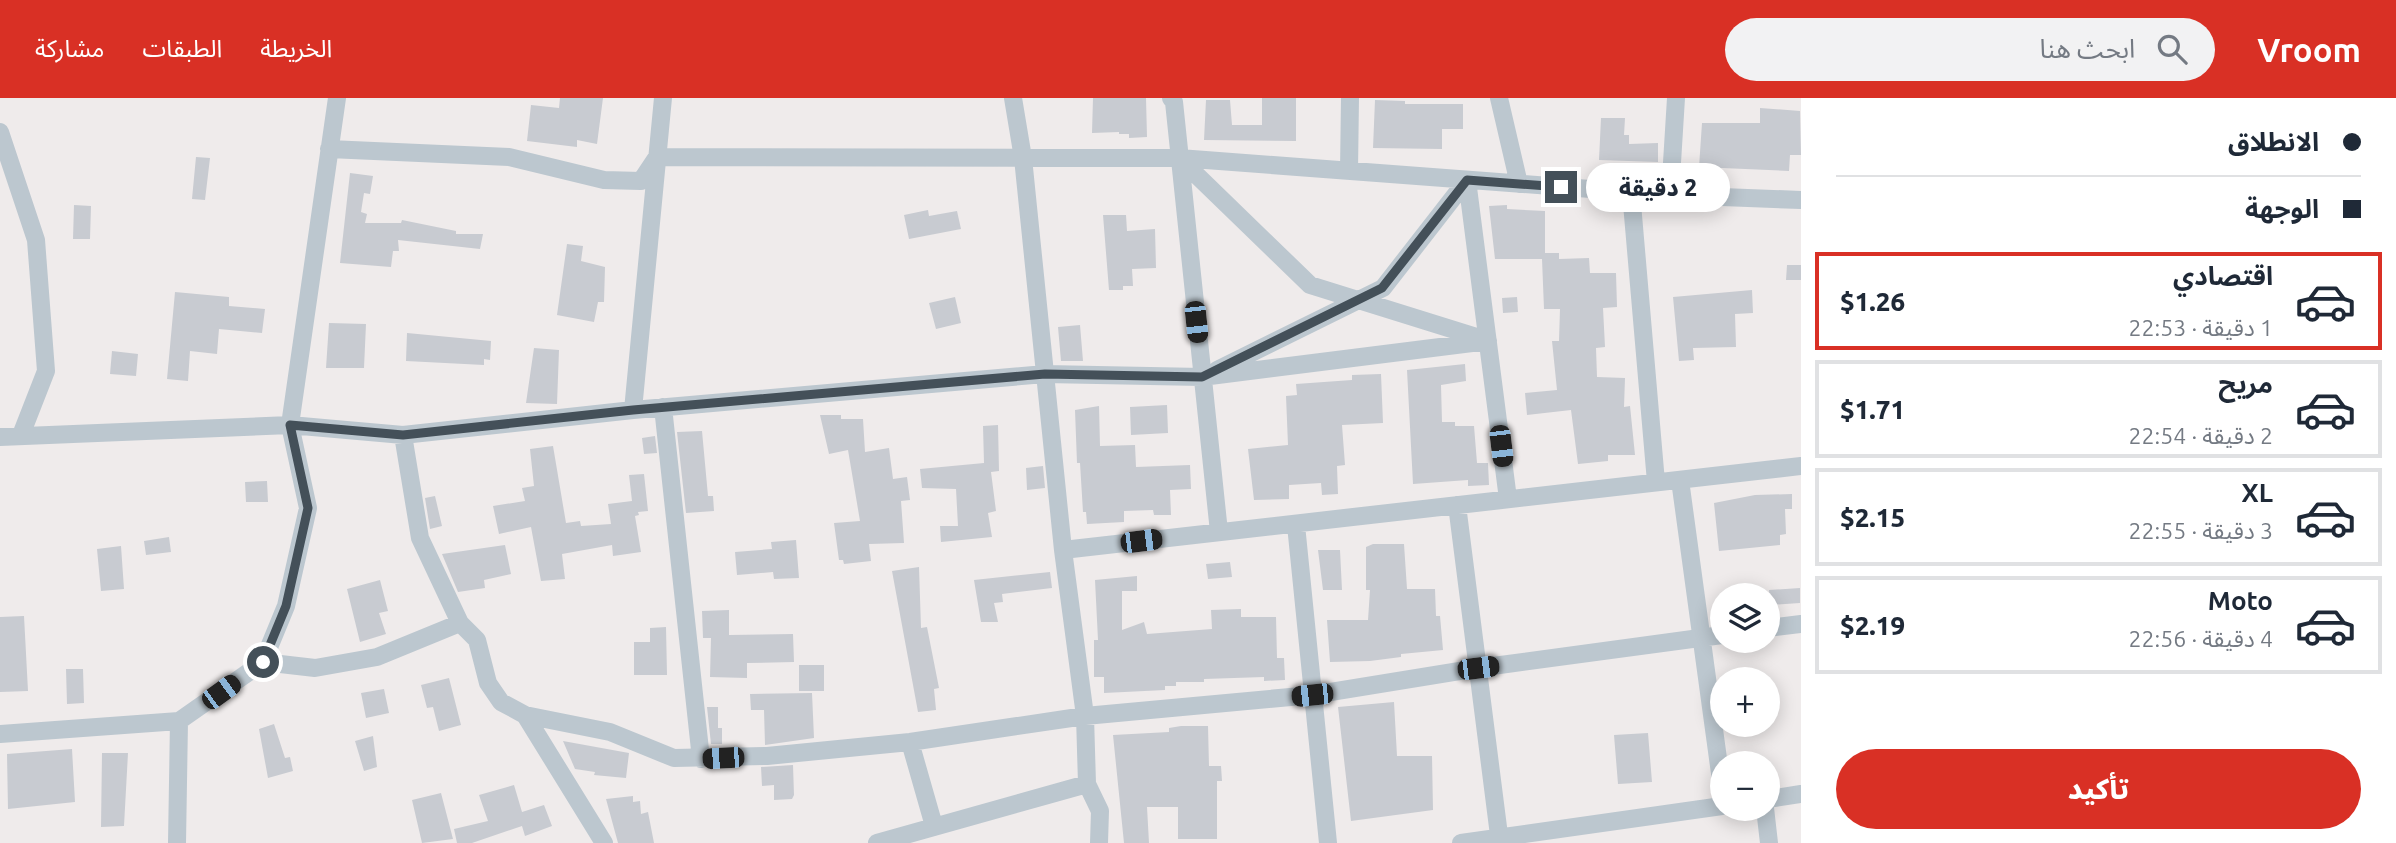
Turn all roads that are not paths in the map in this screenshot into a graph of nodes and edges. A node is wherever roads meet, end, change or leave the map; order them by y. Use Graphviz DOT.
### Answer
graph roads {
  1 [pos="337,98"];
  2 [pos="663,98"];
  3 [pos="1013,98"];
  4 [pos="1171,98"];
  5 [pos="1350,98"];
  6 [pos="1499,98"];
  7 [pos="1676,98"];
  8 [pos="0,132"];
  9 [pos="329,149"];
  10 [pos="657,157"];
  11 [pos="1023,158"];
  12 [pos="1179,158"];
  13 [pos="1349,171"];
  14 [pos="1467,180"];
  15 [pos="1519,184"];
  16 [pos="1631,192"];
  17 [pos="1670,195"];
  18 [pos="1801,200"];
  19 [pos="1358,300"];
  20 [pos="1488,341"];
  21 [pos="1045,374"];
  22 [pos="1202,377"];
  23 [pos="663,407"];
  24 [pos="633,410"];
  25 [pos="290,425"];
  26 [pos="21,435"];
  27 [pos="403,435"];
  28 [pos="0,437"];
  29 [pos="1801,466"];
  30 [pos="1680,480"];
  31 [pos="1656,482"];
  32 [pos="1508,499"];
  33 [pos="1457,505"];
  34 [pos="1296,525"];
  35 [pos="1219,532"];
  36 [pos="1063,550"];
  37 [pos="460,623"];
  38 [pos="1801,624"];
  39 [pos="1780,627"];
  40 [pos="1710,637"];
  41 [pos="1701,638"];
  42 [pos="263,662"];
  43 [pos="1478,668"];
  44 [pos="1312,695"];
  45 [pos="525,715"];
  46 [pos="1085,716"];
  47 [pos="179,722"];
  48 [pos="0,733"];
  49 [pos="910,742"];
  50 [pos="1717,751"];
  51 [pos="701,759"];
  52 [pos="1087,784"];
  53 [pos="1801,794"];
  54 [pos="1780,797"];
  55 [pos="1710,808"];
  56 [pos="1766,821"];
  57 [pos="934,827"];
  58 [pos="1500,840"];
  59 [pos="177,843"];
  60 [pos="604,843"];
  61 [pos="877,843"];
  62 [pos="1099,843"];
  63 [pos="1328,843"];
  64 [pos="1461,843"];
  65 [pos="1769,843"];
  1 -- 9 [label="street"];
  2 -- 10 [label="street"];
  3 -- 11 [label="street"];
  4 -- 12 [label="street"];
  5 -- 13 [label="street"];
  6 -- 15 [label="street"];
  7 -- 17 [label="street"];
  8 -- 26 [label="street"];
  9 -- 10 [label="street"];
  9 -- 25 [label="street"];
  10 -- 11 [label="street"];
  10 -- 24 [label="street"];
  11 -- 12 [label="street"];
  11 -- 21 [label="street"];
  12 -- 13 [label="street"];
  12 -- 19 [label="street"];
  12 -- 22 [label="street"];
  13 -- 14 [label="street"];
  14 -- 15 [label="street"];
  14 -- 19 [label="street"];
  14 -- 20 [label="street"];
  15 -- 16 [label="street"];
  16 -- 17 [label="street"];
  16 -- 31 [label="street"];
  17 -- 18 [label="street"];
  19 -- 20 [label="street"];
  19 -- 22 [label="street"];
  20 -- 22 [label="street"];
  20 -- 32 [label="street"];
  21 -- 22 [label="street"];
  21 -- 23 [label="street"];
  21 -- 36 [label="street"];
  22 -- 35 [label="street"];
  23 -- 24 [label="street"];
  23 -- 51 [label="street"];
  24 -- 27 [label="street"];
  25 -- 26 [label="street"];
  25 -- 27 [label="street"];
  25 -- 42 [label="street"];
  26 -- 28 [label="street"];
  27 -- 37 [label="street"];
  29 -- 30 [label="street"];
  30 -- 31 [label="street"];
  30 -- 41 [label="street"];
  31 -- 32 [label="street"];
  32 -- 33 [label="street"];
  33 -- 34 [label="street"];
  33 -- 43 [label="street"];
  34 -- 35 [label="street"];
  34 -- 44 [label="street"];
  35 -- 36 [label="street"];
  36 -- 46 [label="street"];
  37 -- 42 [label="street"];
  37 -- 45 [label="street"];
  38 -- 39 [label="street"];
  40 -- 41 [label="street"];
  41 -- 43 [label="street"];
  41 -- 50 [label="street"];
  42 -- 47 [label="street"];
  43 -- 44 [label="street"];
  43 -- 58 [label="street"];
  44 -- 46 [label="street"];
  44 -- 63 [label="street"];
  45 -- 51 [label="street"];
  45 -- 60 [label="street"];
  46 -- 49 [label="street"];
  46 -- 52 [label="street"];
  47 -- 48 [label="street"];
  47 -- 59 [label="street"];
  49 -- 51 [label="street"];
  49 -- 57 [label="street"];
  52 -- 57 [label="street"];
  52 -- 62 [label="street"];
  53 -- 54 [label="street"];
  55 -- 58 [label="street"];
  56 -- 65 [label="street"];
  57 -- 61 [label="street"];
  58 -- 64 [label="street"];
}
